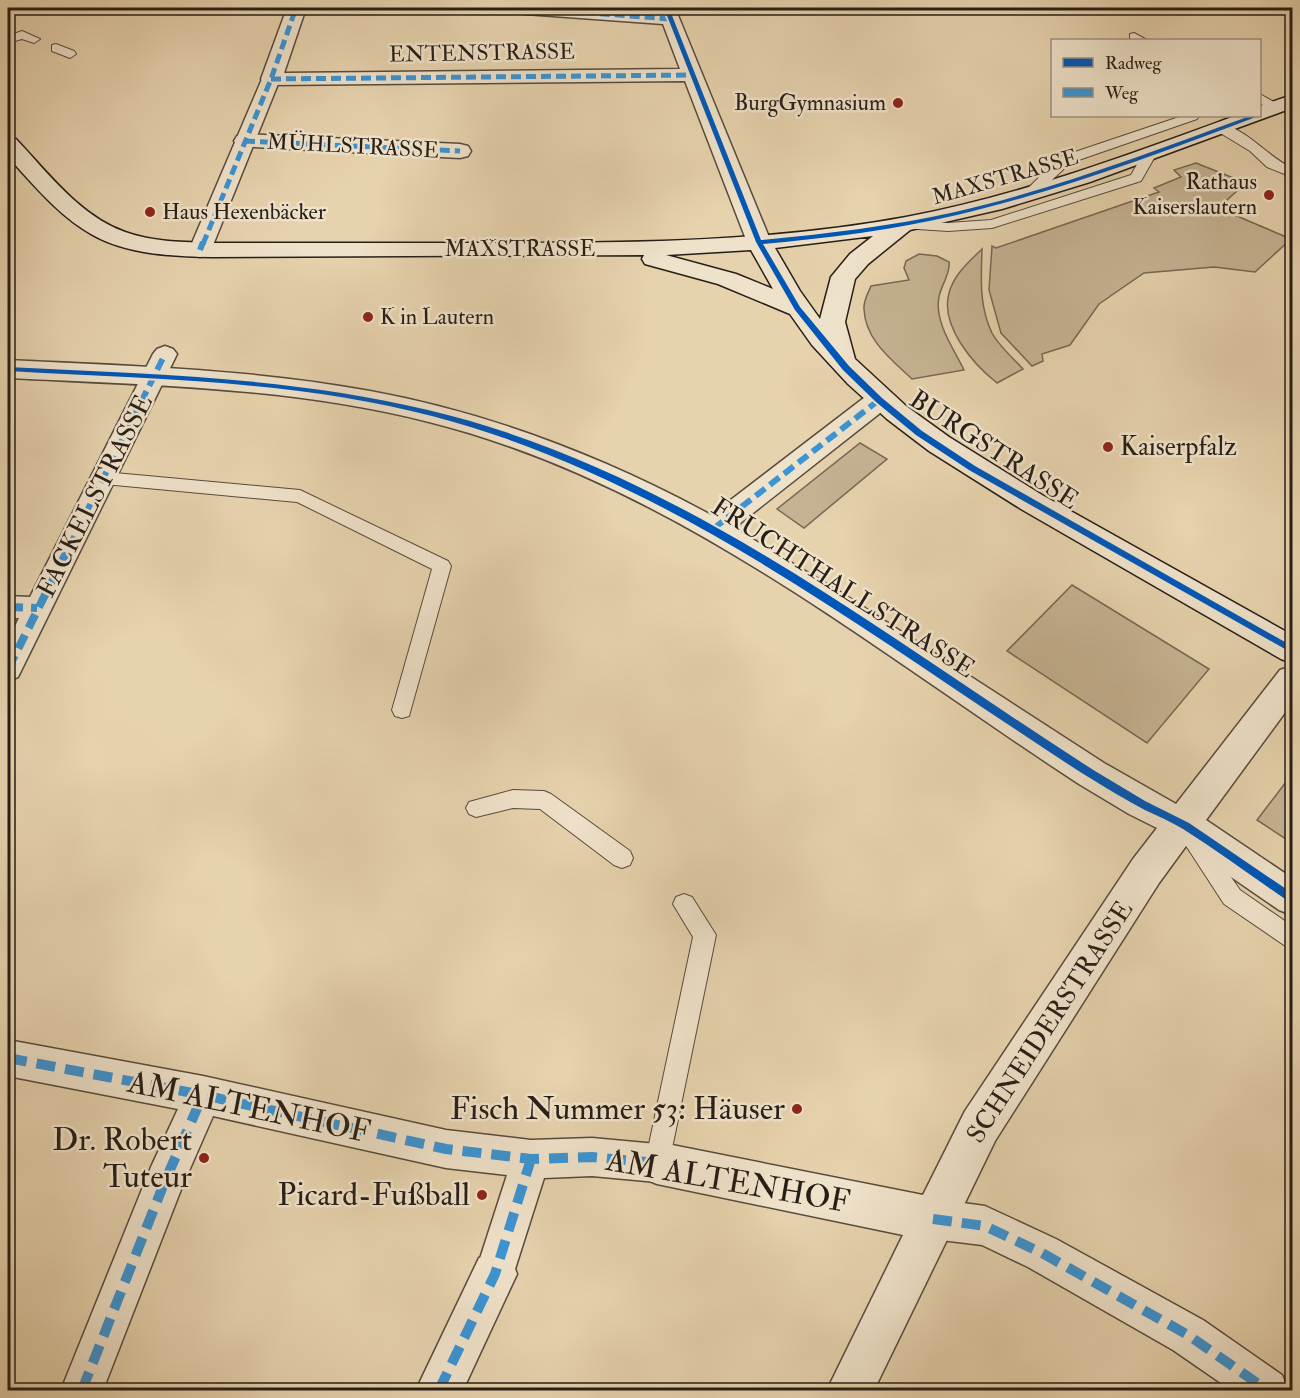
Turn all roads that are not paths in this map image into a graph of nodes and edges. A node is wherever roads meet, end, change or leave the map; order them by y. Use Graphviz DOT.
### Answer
graph roads {
  1 [pos="296,8"];
  2 [pos="525,8"];
  3 [pos="668,13"];
  4 [pos="34,39"];
  5 [pos="8,40"];
  6 [pos="56,48"];
  7 [pos="70,54"];
  8 [pos="693,75"];
  9 [pos="271,79"];
  10 [pos="1190,117"];
  11 [pos="1251,117"];
  12 [pos="1222,128"];
  13 [pos="245,141"];
  14 [pos="8,144"];
  15 [pos="460,151"];
  16 [pos="1150,153"];
  17 [pos="1293,173"];
  18 [pos="1029,194"];
  19 [pos="902,224"];
  20 [pos="759,242"];
  21 [pos="582,249"];
  22 [pos="200,250"];
  23 [pos="797,308"];
  24 [pos="160,365"];
  25 [pos="846,368"];
  26 [pos="8,369"];
  27 [pos="879,400"];
  28 [pos="104,478"];
  29 [pos="713,529"];
  30 [pos="8,607"];
  31 [pos="37,608"];
  32 [pos="1293,651"];
  33 [pos="8,669"];
  34 [pos="1293,679"];
  35 [pos="402,710"];
  36 [pos="476,808"];
  37 [pos="1182,824"];
  38 [pos="622,858"];
  39 [pos="1293,898"];
  40 [pos="684,904"];
  41 [pos="1293,938"];
  42 [pos="8,1058"];
  43 [pos="202,1095"];
  44 [pos="531,1159"];
  45 [pos="657,1163"];
  46 [pos="933,1219"];
  47 [pos="495,1274"];
  48 [pos="82,1390"];
  49 [pos="440,1390"];
  50 [pos="850,1390"];
  51 [pos="1267,1390"];
  1 -- 9 [label="street, MÜHLSTRASSE"];
  2 -- 3 [label="street"];
  3 -- 8 [label="street, BURGSTRASSE"];
  4 -- 5 [label="lane"];
  6 -- 7 [label="lane"];
  8 -- 9 [label="street, ENTENSTRASSE"];
  8 -- 20 [label="street, BURGSTRASSE"];
  9 -- 13 [label="street, MÜHLSTRASSE"];
  10 -- 18 [label="lane"];
  11 -- 12 [label="street, MAXSTRASSE"];
  12 -- 16 [label="street, MAXSTRASSE"];
  12 -- 17 [label="lane"];
  13 -- 15 [label="street, MÜHLSTRASSE"];
  13 -- 22 [label="street, MÜHLSTRASSE"];
  14 -- 22 [label="street, MAXSTRASSE"];
  16 -- 18 [label="street, MAXSTRASSE"];
  16 -- 19 [label="lane"];
  18 -- 19 [label="street, MAXSTRASSE"];
  19 -- 20 [label="street, MAXSTRASSE"];
  19 -- 25 [label="street"];
  20 -- 21 [label="street, MAXSTRASSE"];
  20 -- 23 [label="street, BURGSTRASSE"];
  21 -- 22 [label="street, MAXSTRASSE"];
  21 -- 23 [label="street"];
  23 -- 25 [label="street, BURGSTRASSE"];
  24 -- 26 [label="street, FRUCHTHALLSTRASSE"];
  24 -- 28 [label="street, FACKELSTRASSE"];
  24 -- 29 [label="street, FRUCHTHALLSTRASSE"];
  25 -- 27 [label="street, BURGSTRASSE"];
  27 -- 29 [label="street"];
  27 -- 32 [label="street, BURGSTRASSE"];
  28 -- 31 [label="street, FACKELSTRASSE"];
  28 -- 35 [label="lane"];
  29 -- 37 [label="street, FRUCHTHALLSTRASSE"];
  30 -- 31 [label="street"];
  31 -- 33 [label="street, FACKELSTRASSE"];
  34 -- 37 [label="street, SCHNEIDERSTRASSE"];
  36 -- 38 [label="lane"];
  37 -- 39 [label="street, FRUCHTHALLSTRASSE"];
  37 -- 41 [label="lane"];
  37 -- 46 [label="street, SCHNEIDERSTRASSE"];
  40 -- 45 [label="lane"];
  42 -- 43 [label="street, AM ALTENHOF"];
  43 -- 44 [label="street, AM ALTENHOF"];
  43 -- 48 [label="street"];
  44 -- 45 [label="street, AM ALTENHOF"];
  44 -- 47 [label="street"];
  45 -- 46 [label="street, AM ALTENHOF"];
  46 -- 50 [label="street, SCHNEIDERSTRASSE"];
  46 -- 51 [label="street, AM ALTENHOF"];
  47 -- 49 [label="street"];
}
